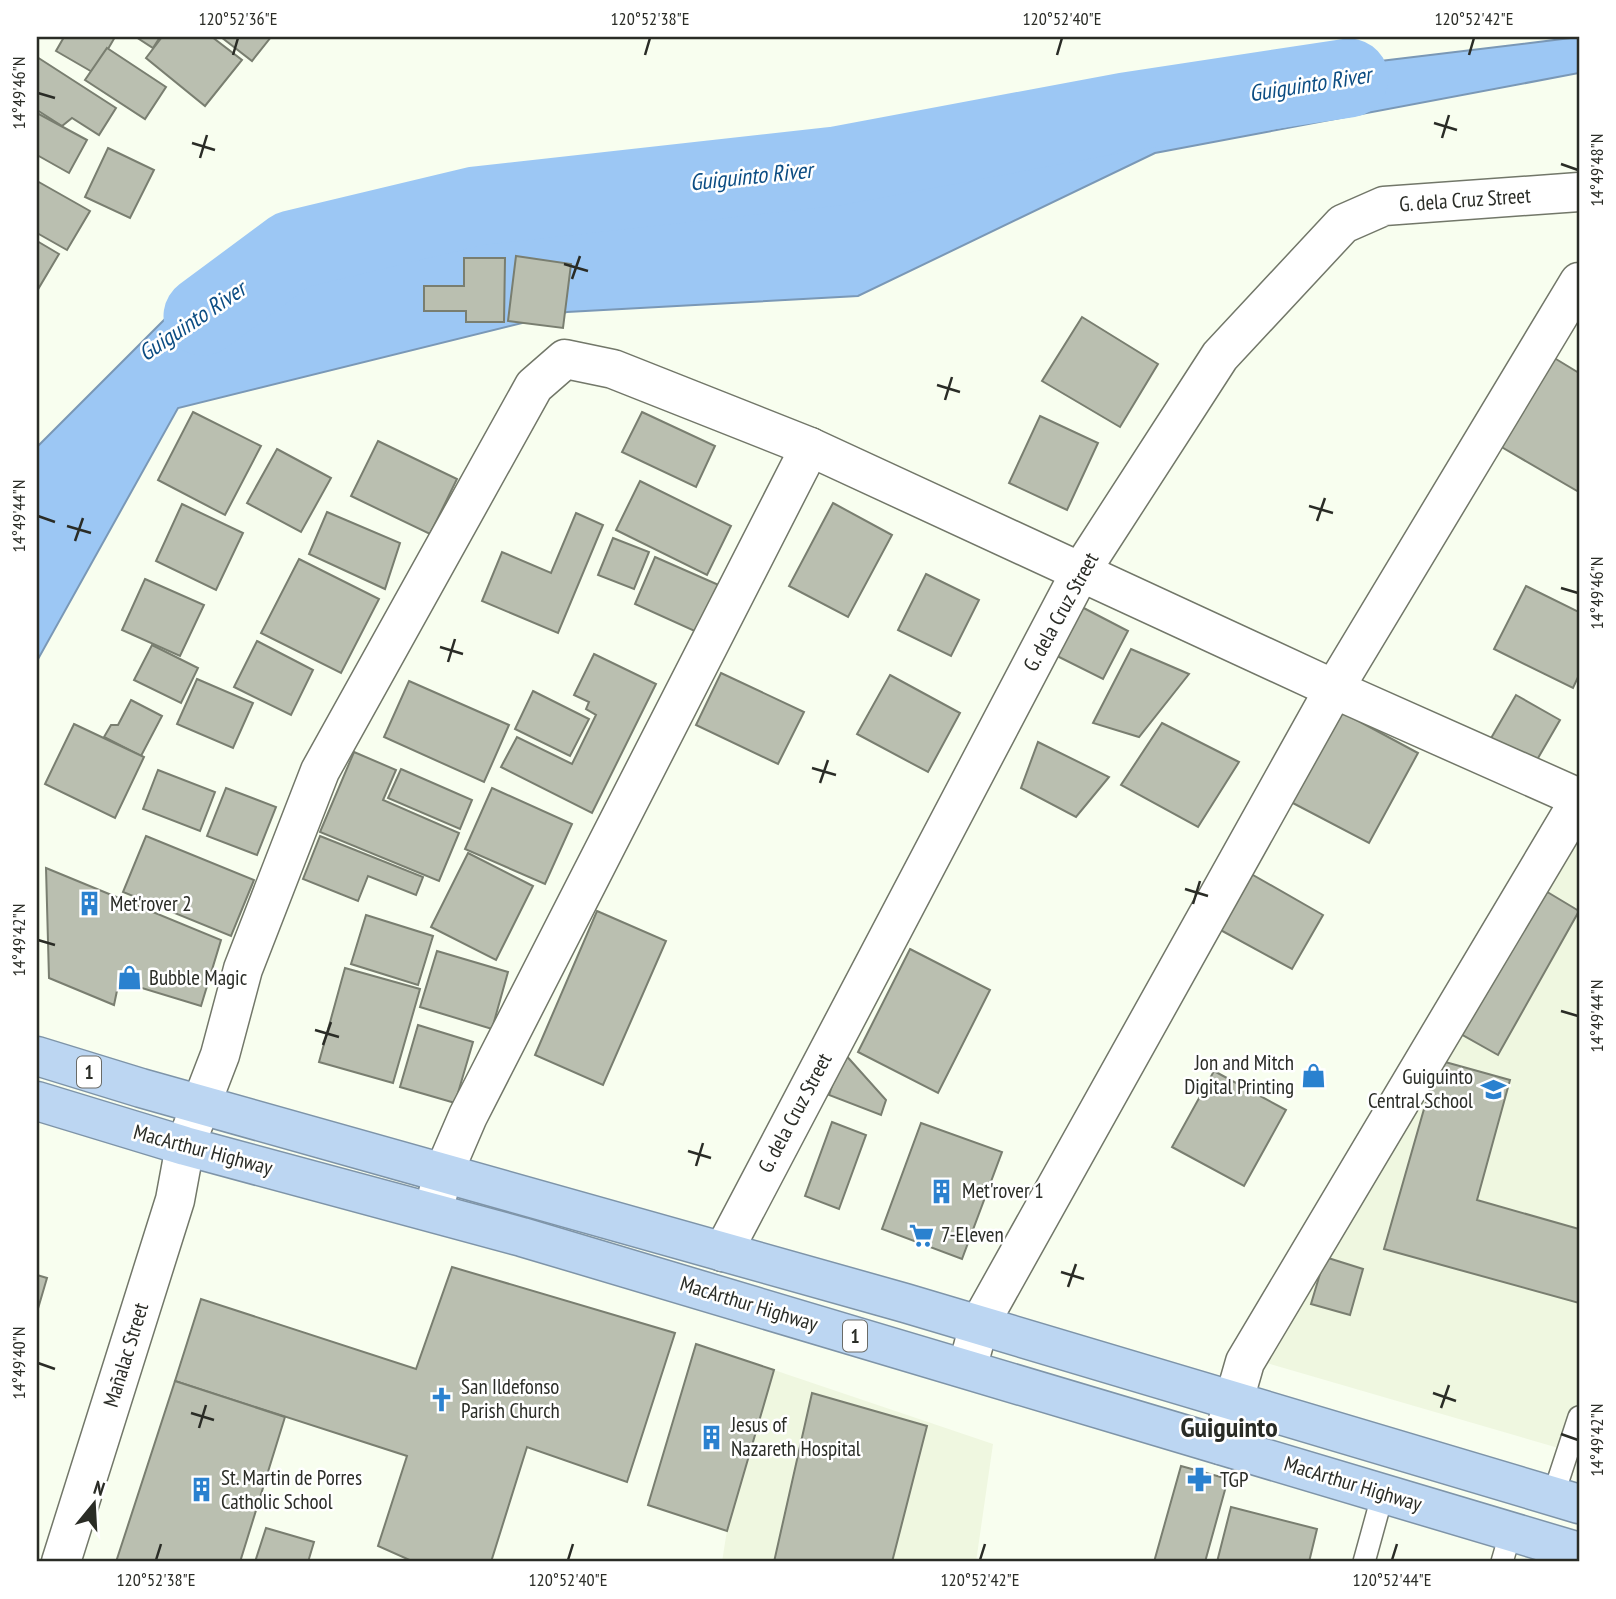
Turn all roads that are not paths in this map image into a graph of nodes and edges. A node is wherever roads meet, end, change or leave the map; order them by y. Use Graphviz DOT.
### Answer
graph roads {
  1 [pos="1579,192"];
  2 [pos="1579,282"];
  3 [pos="810,447"];
  4 [pos="1081,571"];
  5 [pos="1334,689"];
  6 [pos="1579,799"];
  7 [pos="37,1056"];
  8 [pos="37,1101"];
  9 [pos="202,1104"];
  10 [pos="185,1146"];
  11 [pos="443,1174"];
  12 [pos="433,1212"];
  13 [pos="723,1252"];
  14 [pos="979,1325"];
  15 [pos="967,1369"];
  16 [pos="1234,1401"];
  17 [pos="1579,1417"];
  18 [pos="1221,1445"];
  19 [pos="1382,1493"];
  20 [pos="1566,1500"];
  21 [pos="1506,1547"];
  22 [pos="1579,1552"];
  23 [pos="61,1562"];
  24 [pos="1364,1562"];
  1 -- 4 [label="street, G. dela Cruz Street"];
  2 -- 5 [label="street"];
  3 -- 4 [label="street"];
  3 -- 9 [label="street, Mañalac Street"];
  3 -- 11 [label="street"];
  4 -- 5 [label="street"];
  4 -- 13 [label="street, G. dela Cruz Street"];
  5 -- 6 [label="street"];
  5 -- 14 [label="street"];
  6 -- 16 [label="street"];
  7 -- 9 [label="highway, MacArthur Highway / 1"];
  8 -- 10 [label="highway, MacArthur Highway / 1"];
  9 -- 10 [label="street, Mañalac Street"];
  9 -- 11 [label="highway, MacArthur Highway / 1"];
  10 -- 12 [label="highway, MacArthur Highway / 1"];
  10 -- 23 [label="street, Mañalac Street"];
  11 -- 12 [label="street"];
  11 -- 13 [label="highway, MacArthur Highway / 1"];
  12 -- 15 [label="highway, MacArthur Highway / 1"];
  13 -- 14 [label="highway, MacArthur Highway / 1"];
  14 -- 15 [label="street"];
  14 -- 16 [label="highway, MacArthur Highway / 1"];
  15 -- 18 [label="highway, MacArthur Highway / 1"];
  16 -- 18 [label="street"];
  16 -- 20 [label="highway, MacArthur Highway / 1"];
  17 -- 20 [label="lane"];
  18 -- 19 [label="highway, MacArthur Highway / 1"];
  19 -- 21 [label="highway, MacArthur Highway / 1"];
  19 -- 24 [label="lane"];
  21 -- 22 [label="highway, MacArthur Highway / 1"];
}
